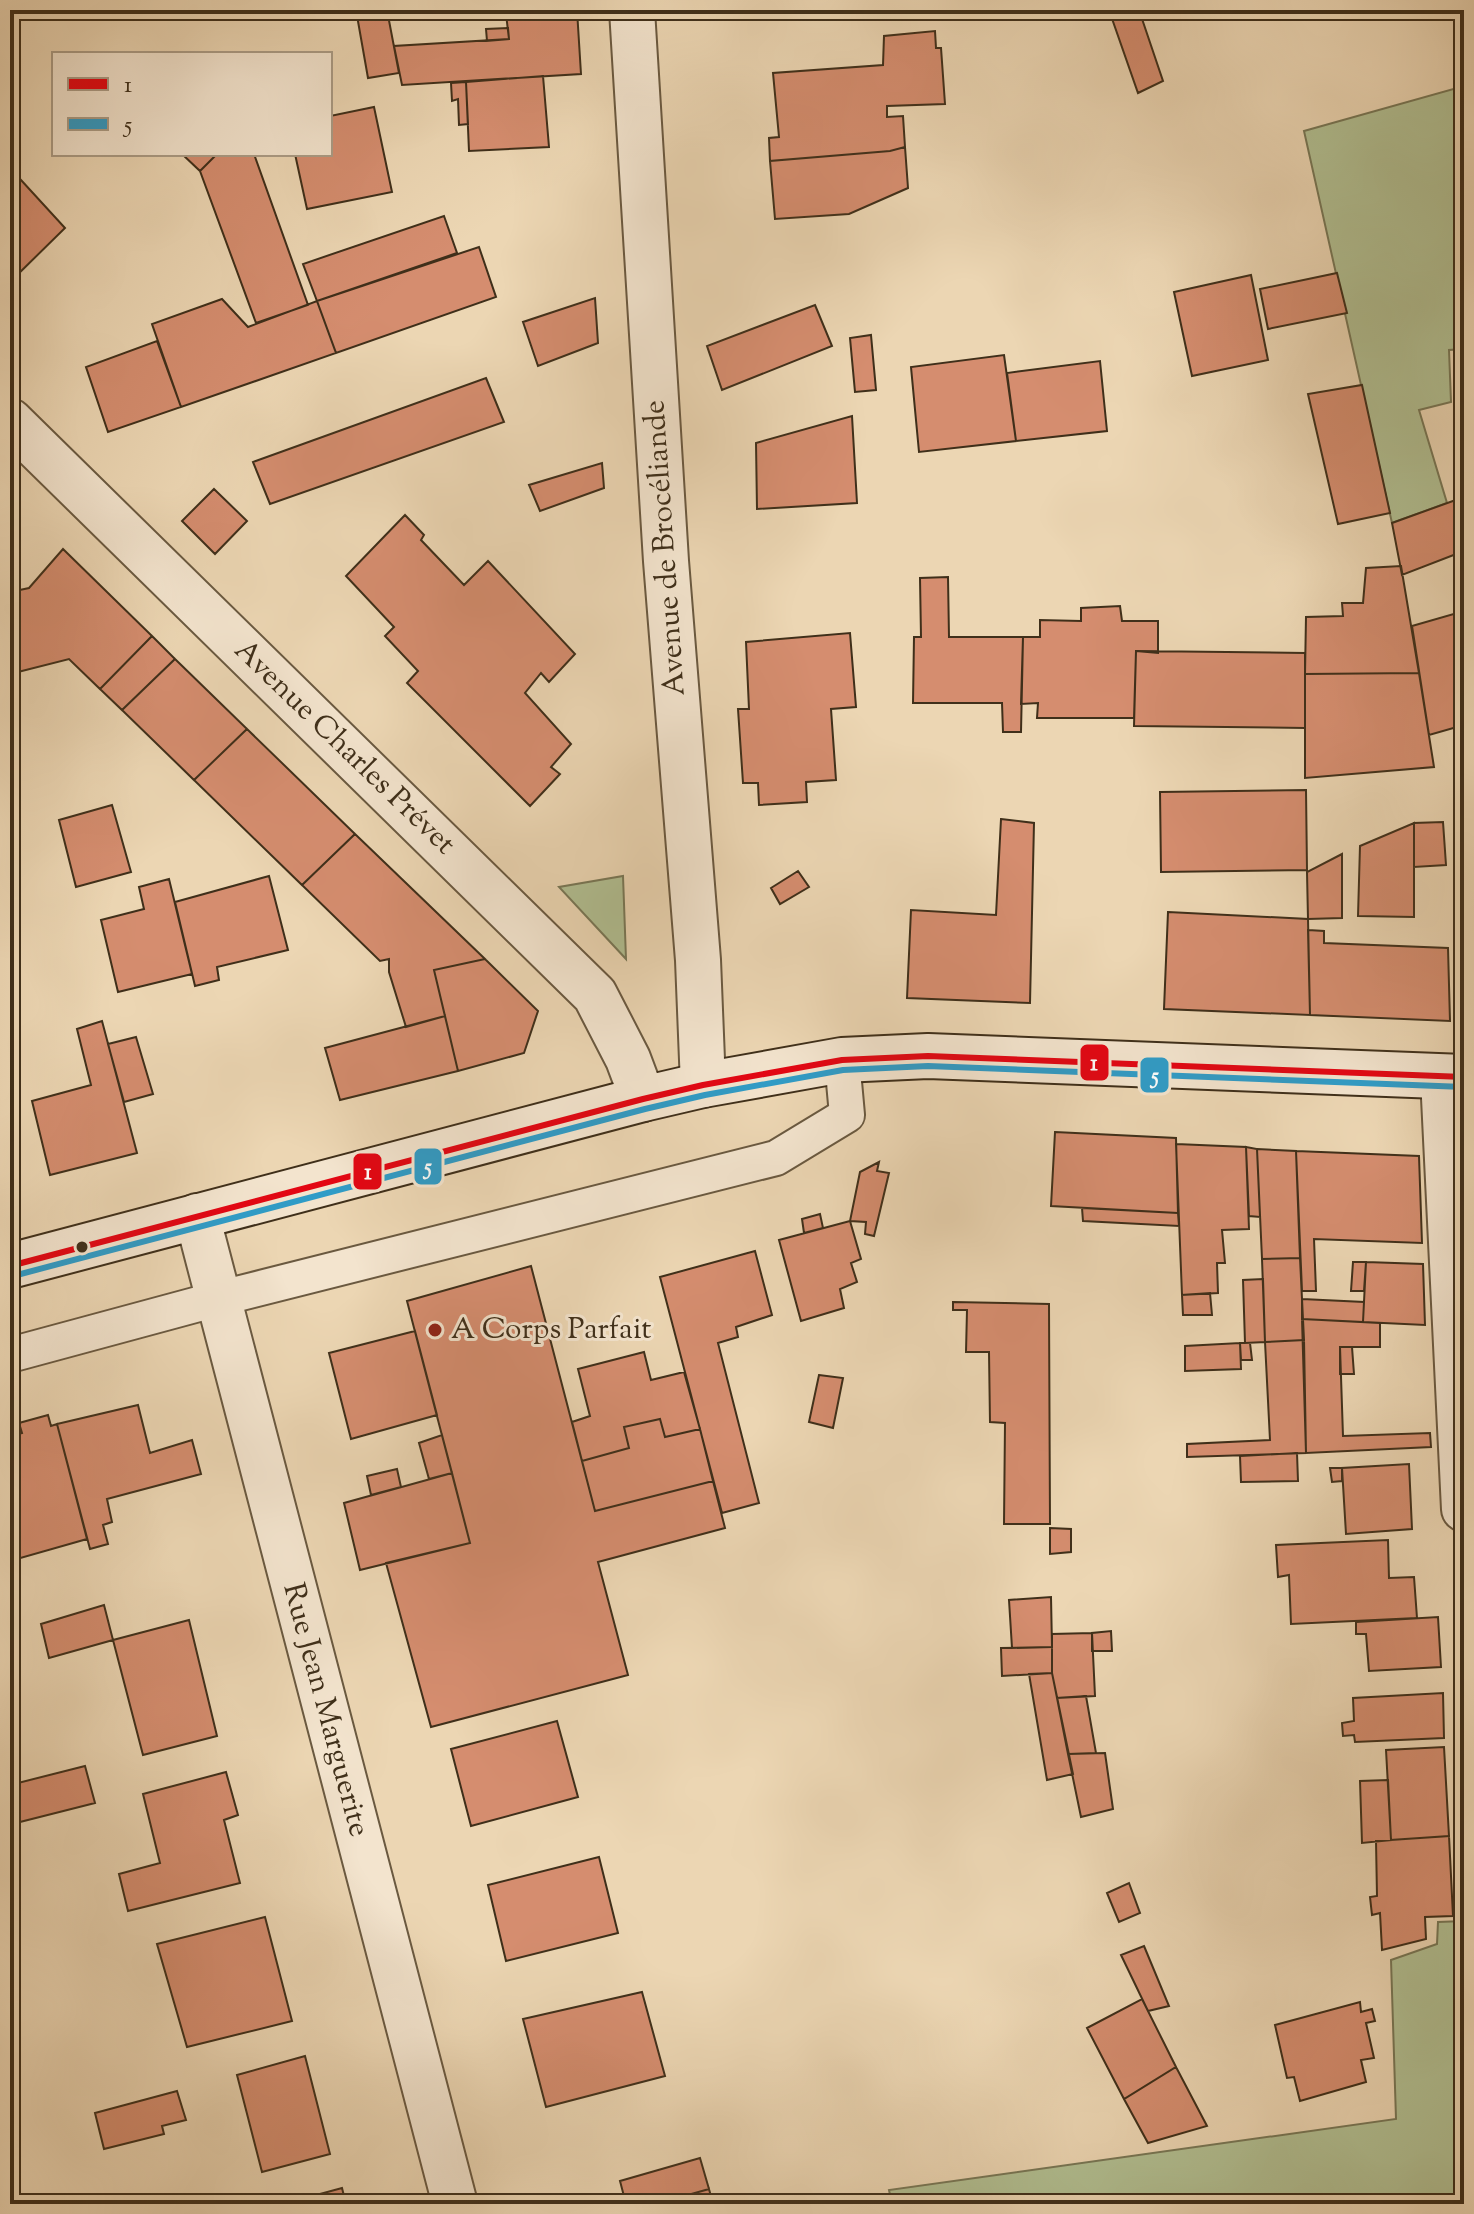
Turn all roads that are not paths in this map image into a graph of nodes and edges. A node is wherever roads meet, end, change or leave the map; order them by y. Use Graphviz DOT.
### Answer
graph roads {
  1 [pos="632,10"];
  2 [pos="10,421"];
  3 [pos="842,1060"];
  4 [pos="1453,1077"];
  5 [pos="703,1085"];
  6 [pos="643,1099"];
  7 [pos="197,1216"];
  8 [pos="10,1266"];
  9 [pos="217,1299"];
  10 [pos="10,1355"];
  11 [pos="1464,1509"];
  12 [pos="455,2204"];
  1 -- 5 [label="street, Avenue de Brocéliande"];
  2 -- 6 [label="street, Avenue Charles Prévet"];
  3 -- 4 [label="street"];
  3 -- 5 [label="street"];
  3 -- 9 [label="lane"];
  4 -- 11 [label="street"];
  5 -- 6 [label="street"];
  6 -- 7 [label="street"];
  7 -- 8 [label="street"];
  7 -- 9 [label="street, Rue Jean Marguerite"];
  9 -- 10 [label="lane"];
  9 -- 12 [label="street, Rue Jean Marguerite"];
}
